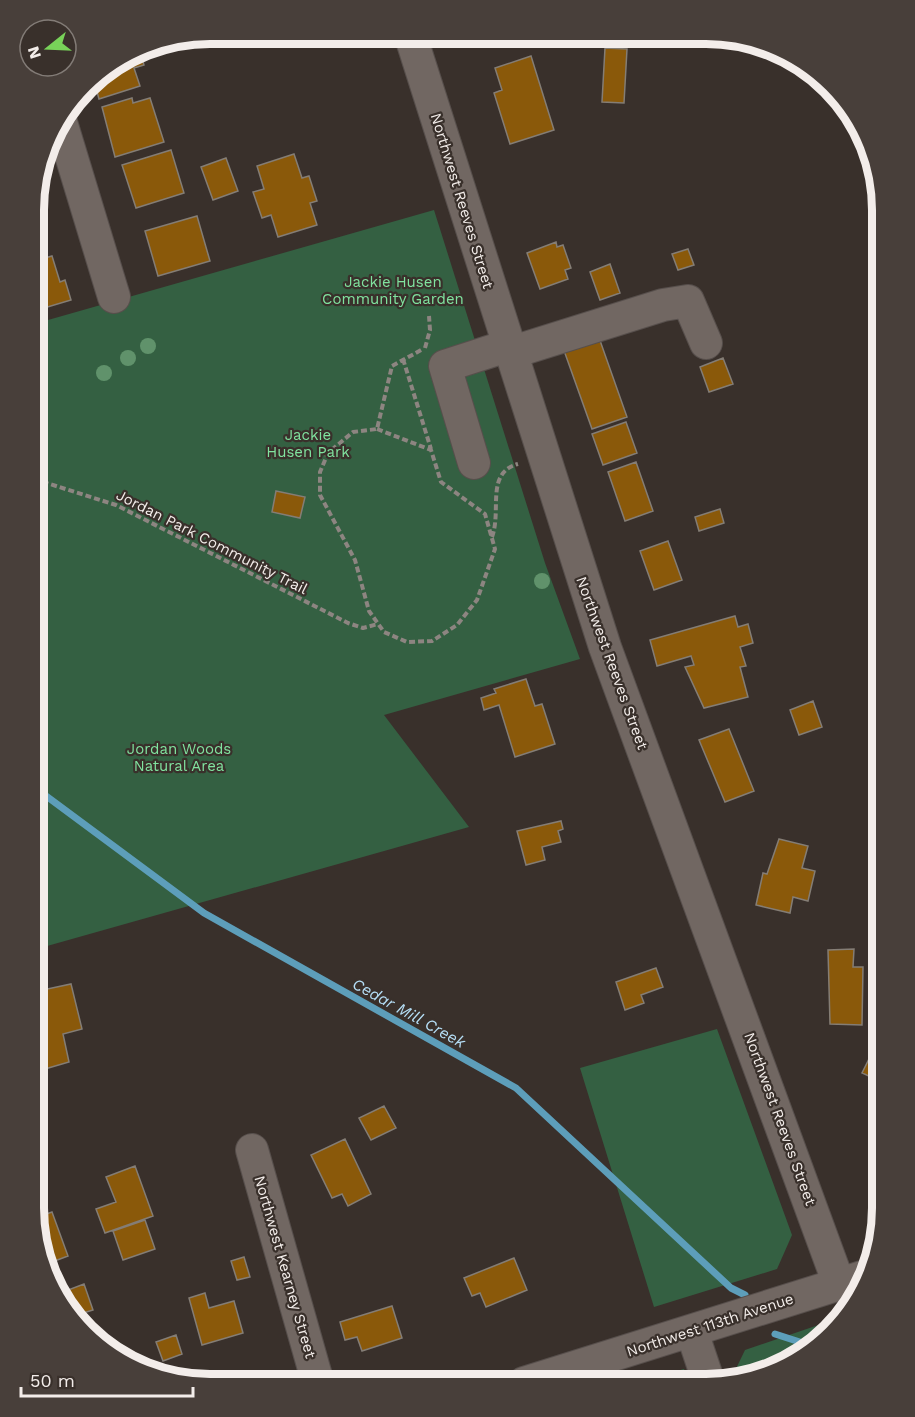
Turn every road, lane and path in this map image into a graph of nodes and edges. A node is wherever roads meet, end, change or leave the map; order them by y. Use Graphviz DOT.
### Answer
graph roads {
  1 [pos="413,43"];
  2 [pos="64,131"];
  3 [pos="114,297"];
  4 [pos="429,316"];
  5 [pos="706,343"];
  6 [pos="434,347"];
  7 [pos="424,349"];
  8 [pos="509,349"];
  9 [pos="403,359"];
  10 [pos="377,429"];
  11 [pos="431,450"];
  12 [pos="542,456"];
  13 [pos="474,463"];
  14 [pos="44,482"];
  15 [pos="492,538"];
  16 [pos="378,624"];
  17 [pos="252,1150"];
  18 [pos="851,1280"];
  19 [pos="692,1332"];
  20 [pos="315,1374"];
  21 [pos="554,1374"];
  22 [pos="706,1374"];
  1 -- 8 [label="street, Northwest Reeves Street"];
  2 -- 3 [label="street"];
  4 -- 7 [label="path"];
  5 -- 8 [label="street"];
  6 -- 7 [label="path"];
  7 -- 9 [label="path"];
  8 -- 12 [label="street, Northwest Reeves Street"];
  8 -- 13 [label="street"];
  9 -- 10 [label="path"];
  9 -- 11 [label="path"];
  10 -- 11 [label="path"];
  10 -- 16 [label="path"];
  11 -- 15 [label="path"];
  12 -- 15 [label="path"];
  12 -- 18 [label="street, Northwest Reeves Street"];
  14 -- 16 [label="path, Jordan Park Community Trail"];
  15 -- 16 [label="path"];
  17 -- 20 [label="street, Northwest Kearney Street"];
  18 -- 19 [label="street, Northwest 113th Avenue"];
  19 -- 21 [label="street, Northwest 113th Avenue"];
  19 -- 22 [label="street"];
}
